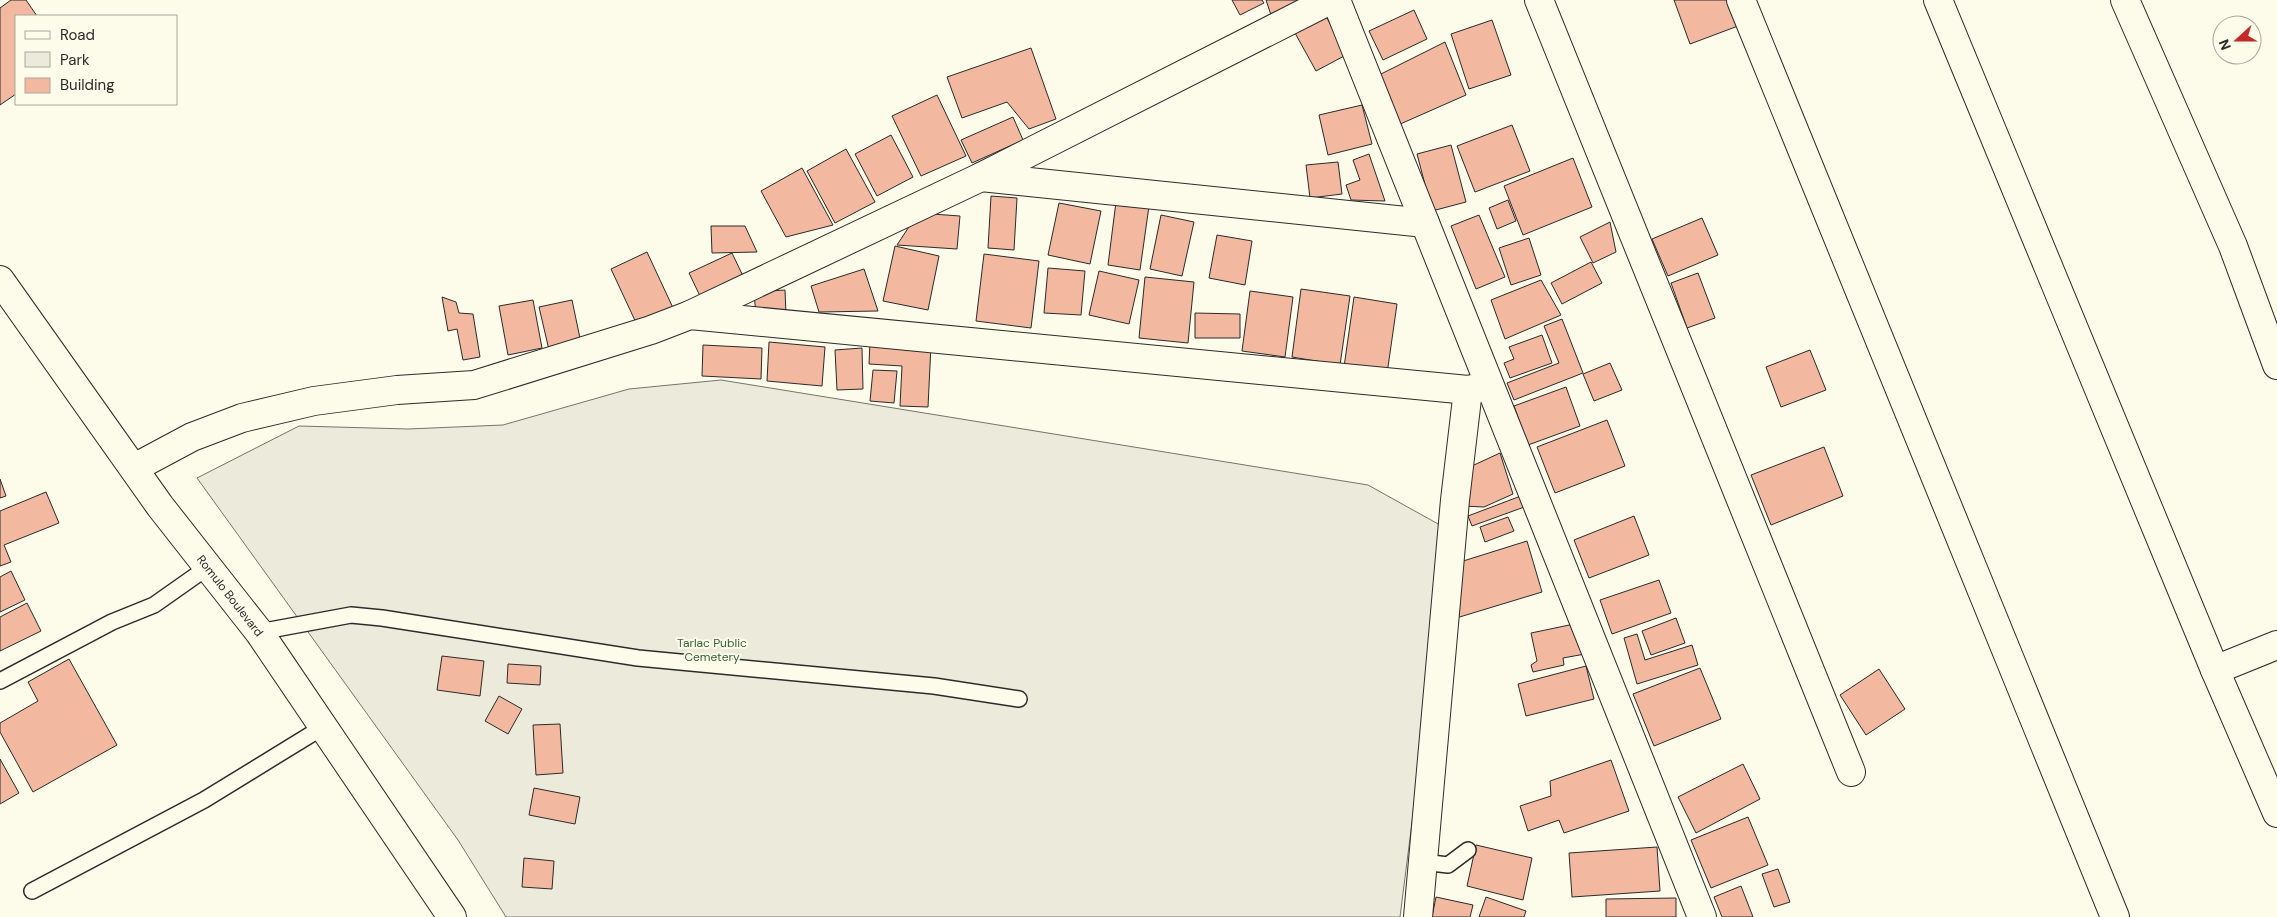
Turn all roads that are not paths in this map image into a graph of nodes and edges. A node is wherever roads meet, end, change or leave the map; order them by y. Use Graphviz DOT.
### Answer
graph roads {
  1 [pos="1330,0"];
  2 [pos="1336,0"];
  3 [pos="1539,0"];
  4 [pos="1741,0"];
  5 [pos="1938,0"];
  6 [pos="2125,0"];
  7 [pos="981,177"];
  8 [pos="1425,223"];
  9 [pos="0,280"];
  10 [pos="690,315"];
  11 [pos="2277,365"];
  12 [pos="1478,388"];
  13 [pos="134,468"];
  14 [pos="208,567"];
  15 [pos="259,632"];
  16 [pos="2277,645"];
  17 [pos="2215,670"];
  18 [pos="0,681"];
  19 [pos="1020,700"];
  20 [pos="323,727"];
  21 [pos="1851,772"];
  22 [pos="2277,813"];
  23 [pos="1468,850"];
  24 [pos="1423,862"];
  25 [pos="32,891"];
  26 [pos="452,917"];
  27 [pos="1418,917"];
  28 [pos="1702,917"];
  29 [pos="2115,917"];
  1 -- 7 [label="main road"];
  2 -- 8 [label="main road"];
  3 -- 21 [label="main road"];
  4 -- 29 [label="main road"];
  5 -- 17 [label="main road"];
  6 -- 11 [label="main road"];
  7 -- 8 [label="main road"];
  7 -- 10 [label="main road"];
  8 -- 12 [label="main road"];
  9 -- 13 [label="main road, Romulo Boulevard"];
  10 -- 12 [label="main road"];
  10 -- 13 [label="main road"];
  12 -- 24 [label="main road"];
  12 -- 28 [label="main road"];
  13 -- 14 [label="main road, Romulo Boulevard"];
  14 -- 15 [label="main road, Romulo Boulevard"];
  14 -- 18 [label="lane"];
  15 -- 19 [label="lane"];
  15 -- 20 [label="main road, Romulo Boulevard"];
  16 -- 17 [label="main road"];
  17 -- 22 [label="main road"];
  20 -- 25 [label="lane"];
  20 -- 26 [label="main road, Romulo Boulevard"];
  23 -- 24 [label="lane"];
  24 -- 27 [label="main road"];
}
